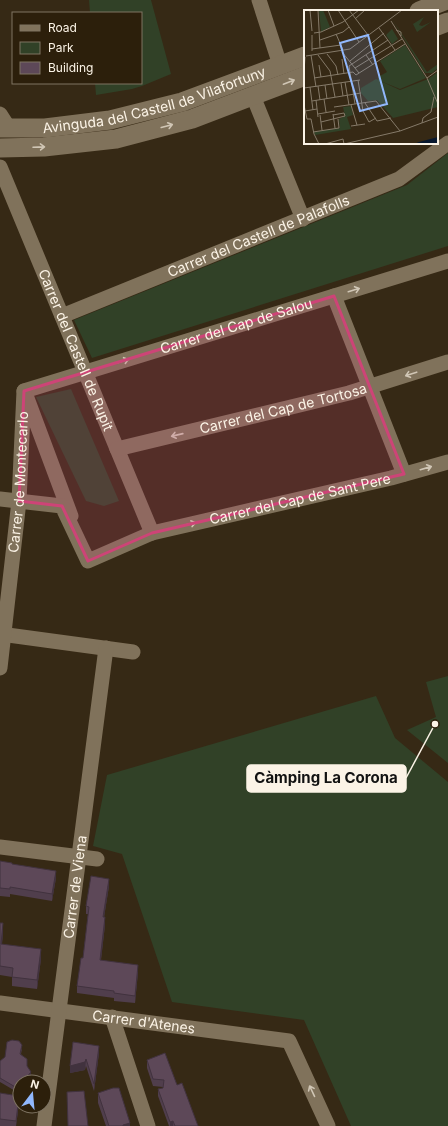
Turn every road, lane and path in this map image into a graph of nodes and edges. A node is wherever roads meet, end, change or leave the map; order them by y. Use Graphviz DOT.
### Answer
graph roads {
  1 [pos="259,0"];
  2 [pos="445,0"];
  3 [pos="421,10"];
  4 [pos="448,22"];
  5 [pos="438,26"];
  6 [pos="304,56"];
  7 [pos="280,65"];
  8 [pos="304,76"];
  9 [pos="252,96"];
  10 [pos="3,123"];
  11 [pos="448,143"];
  12 [pos="0,148"];
  13 [pos="0,167"];
  14 [pos="303,219"];
  15 [pos="448,261"];
  16 [pos="334,296"];
  17 [pos="62,316"];
  18 [pos="448,362"];
  19 [pos="86,372"];
  20 [pos="370,387"];
  21 [pos="24,391"];
  22 [pos="117,449"];
  23 [pos="448,462"];
  24 [pos="404,474"];
  25 [pos="0,499"];
  26 [pos="19,501"];
  27 [pos="152,533"];
  28 [pos="88,561"];
  29 [pos="2,634"];
  30 [pos="106,648"];
  31 [pos="133,652"];
  32 [pos="0,668"];
  33 [pos="0,847"];
  34 [pos="78,857"];
  35 [pos="97,859"];
  36 [pos="0,1003"];
  37 [pos="59,1010"];
  38 [pos="112,1017"];
  39 [pos="44,1126"];
  40 [pos="148,1126"];
  41 [pos="328,1126"];
  1 -- 7 [label="street"];
  2 -- 3 [label="street"];
  4 -- 5 [label="street"];
  6 -- 7 [label="street, Avinguda del Castell de Vilafortuny"];
  7 -- 10 [label="street, Avinguda del Castell de Vilafortuny"];
  9 -- 8 [label="street, Avinguda del Castell de Vilafortuny, one-way"];
  12 -- 9 [label="street, Avinguda del Castell de Vilafortuny, one-way"];
  9 -- 14 [label="street"];
  11 -- 14 [label="street, Carrer del Castell de Palafolls"];
  13 -- 17 [label="street, Carrer del Castell de Rupit"];
  14 -- 17 [label="street, Carrer del Castell de Palafolls"];
  16 -- 15 [label="street, Carrer del Cap de Salou, one-way"];
  19 -- 16 [label="street, Carrer del Cap de Salou, one-way"];
  16 -- 20 [label="street"];
  17 -- 19 [label="street, Carrer del Castell de Rupit"];
  18 -- 20 [label="street, Carrer del Cap de Tortosa, one-way"];
  19 -- 21 [label="street, Carrer del Cap de Salou"];
  19 -- 22 [label="street, Carrer del Castell de Rupit"];
  20 -- 22 [label="street, Carrer del Cap de Tortosa, one-way"];
  20 -- 24 [label="street"];
  21 -- 26 [label="street, Carrer de Montecarlo"];
  21 -- 28 [label="street"];
  22 -- 27 [label="street, Carrer del Castell de Rupit"];
  24 -- 23 [label="street, Carrer del Cap de Sant Pere, one-way"];
  27 -- 24 [label="street, Carrer del Cap de Sant Pere, one-way"];
  25 -- 26 [label="street"];
  26 -- 28 [label="street"];
  26 -- 29 [label="street, Carrer de Montecarlo"];
  27 -- 28 [label="street, Carrer del Cap de Sant Pere"];
  29 -- 30 [label="street"];
  29 -- 32 [label="street, Carrer de Montecarlo"];
  30 -- 31 [label="street"];
  30 -- 34 [label="street, Carrer de Viena"];
  33 -- 34 [label="street"];
  34 -- 35 [label="street"];
  34 -- 37 [label="street, Carrer de Viena"];
  36 -- 37 [label="street, Carrer d'Atenes"];
  37 -- 38 [label="street, Carrer d'Atenes"];
  37 -- 39 [label="street, Carrer de Viena"];
  38 -- 40 [label="street"];
  41 -- 38 [label="street, Carrer d'Atenes, one-way"];
}
